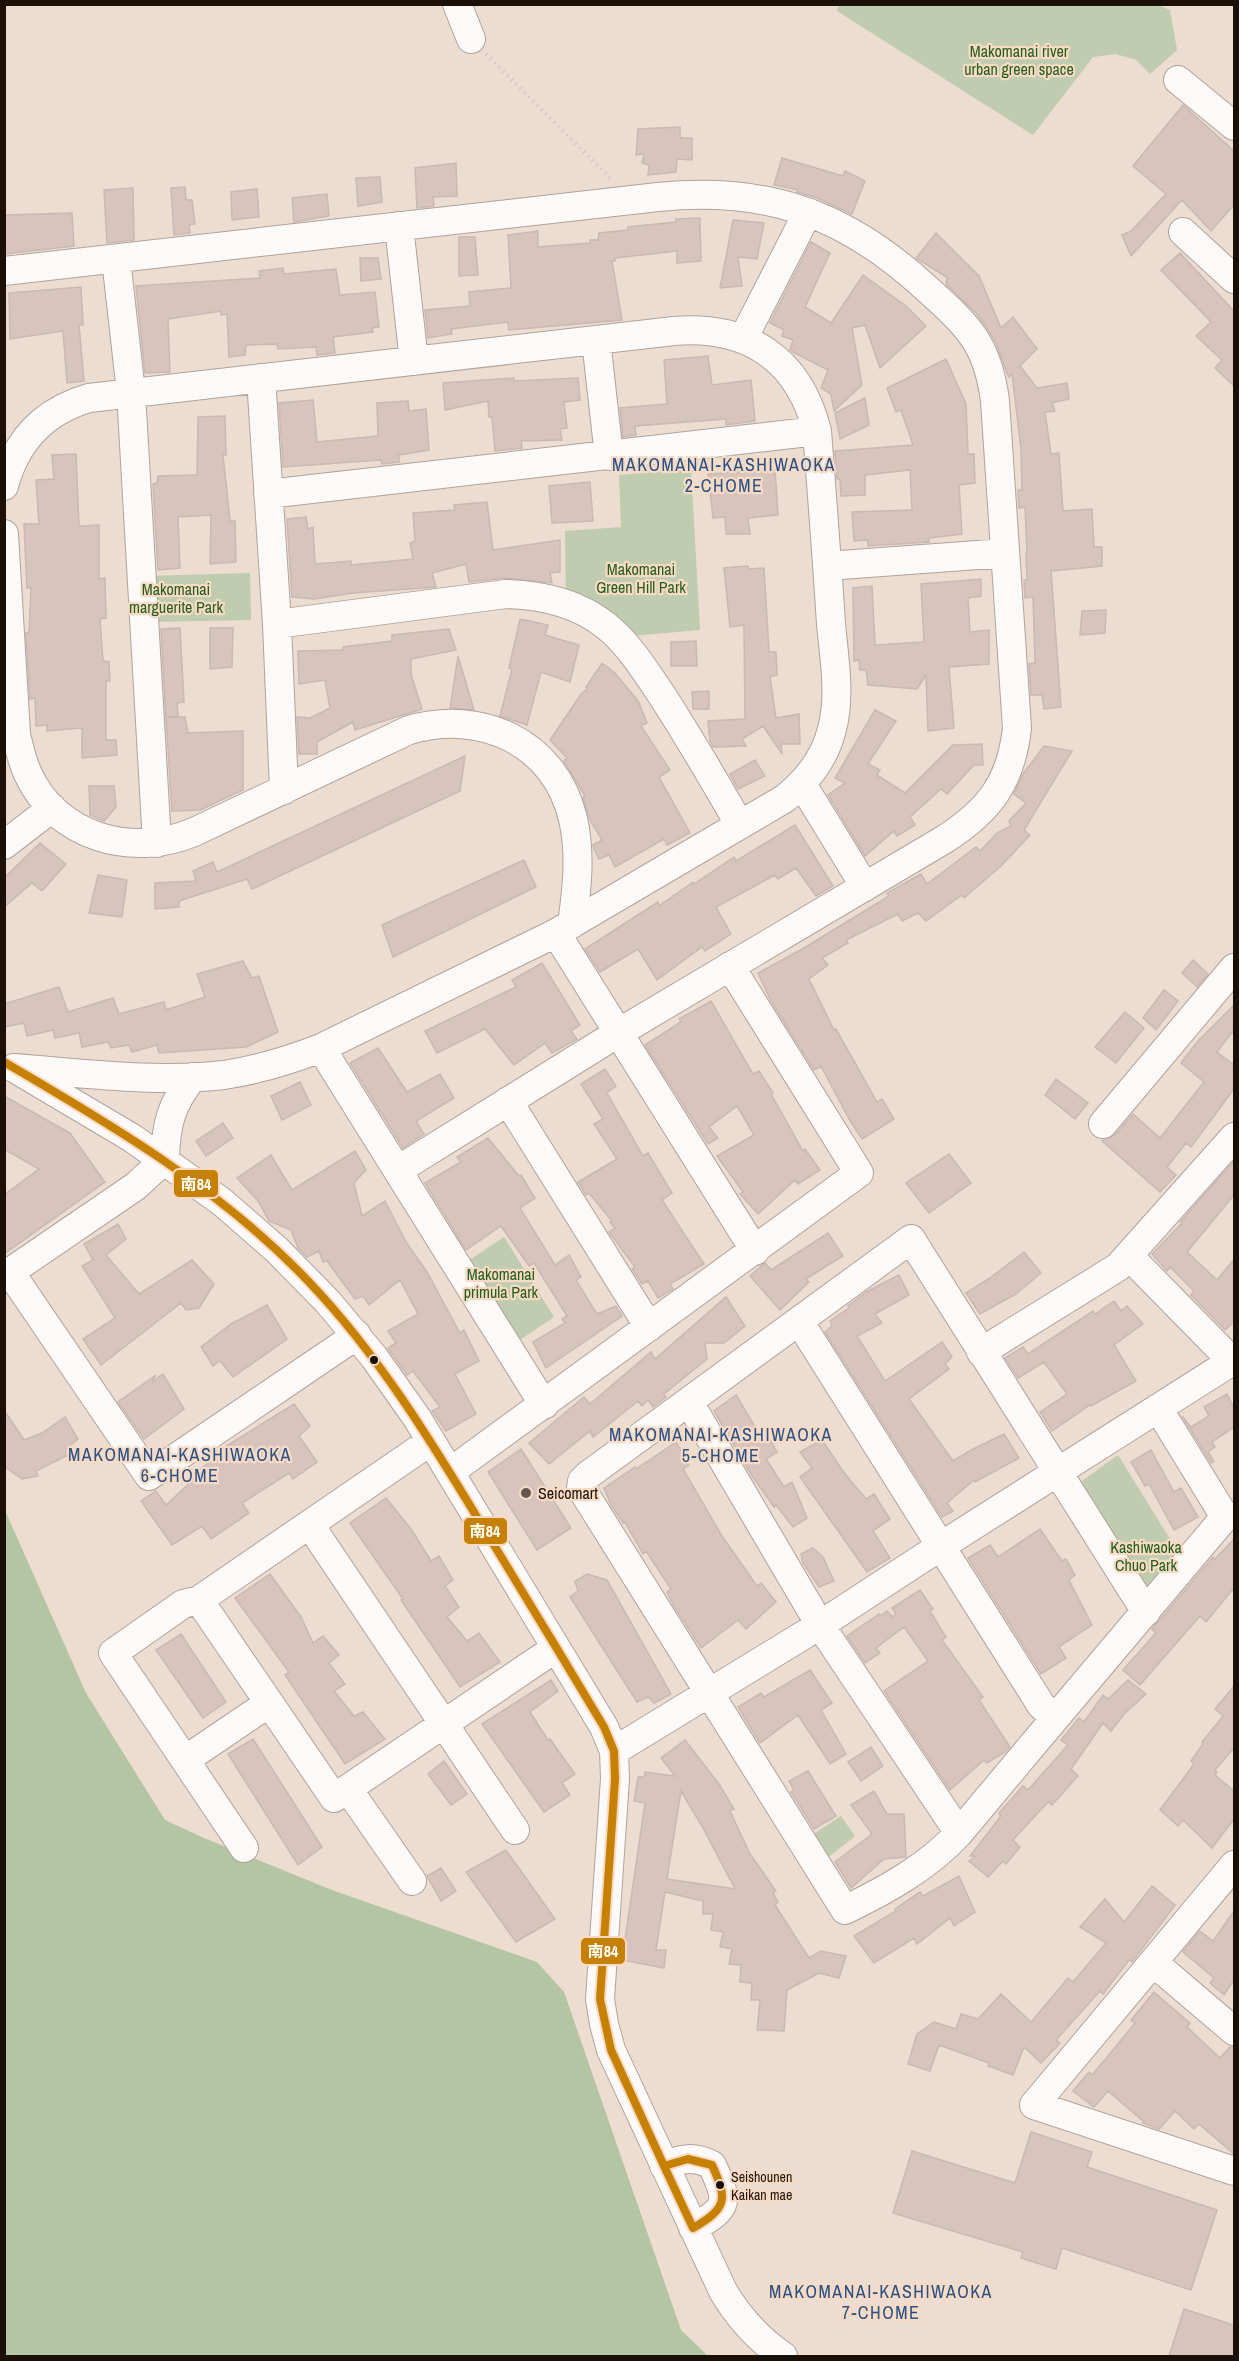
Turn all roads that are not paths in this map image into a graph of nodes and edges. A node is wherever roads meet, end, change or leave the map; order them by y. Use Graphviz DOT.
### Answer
graph roads {
  1 [pos="457,4"];
  2 [pos="471,39"];
  3 [pos="1178,80"];
  4 [pos="1234,126"];
  5 [pos="808,212"];
  6 [pos="399,226"];
  7 [pos="1183,232"];
  8 [pos="116,259"];
  9 [pos="4,271"];
  10 [pos="1234,279"];
  11 [pos="744,339"];
  12 [pos="596,340"];
  13 [pos="414,361"];
  14 [pos="261,378"];
  15 [pos="131,392"];
  16 [pos="817,431"];
  17 [pos="609,456"];
  18 [pos="4,486"];
  19 [pos="268,494"];
  20 [pos="4,534"];
  21 [pos="1005,554"];
  22 [pos="827,566"];
  23 [pos="277,624"];
  24 [pos="802,784"];
  25 [pos="284,790"];
  26 [pos="52,808"];
  27 [pos="740,825"];
  28 [pos="157,843"];
  29 [pos="4,845"];
  30 [pos="865,887"];
  31 [pos="564,929"];
  32 [pos="730,966"];
  33 [pos="1234,968"];
  34 [pos="618,1033"];
  35 [pos="321,1048"];
  36 [pos="9,1065"];
  37 [pos="193,1077"];
  38 [pos="508,1101"];
  39 [pos="1103,1124"];
  40 [pos="1234,1137"];
  41 [pos="165,1159"];
  42 [pos="398,1170"];
  43 [pos="755,1251"];
  44 [pos="1128,1256"];
  45 [pos="799,1321"];
  46 [pos="649,1327"];
  47 [pos="357,1335"];
  48 [pos="981,1352"];
  49 [pos="1233,1361"];
  50 [pos="689,1402"];
  51 [pos="544,1405"];
  52 [pos="1158,1408"];
  53 [pos="431,1441"];
  54 [pos="450,1472"];
  55 [pos="1057,1472"];
  56 [pos="310,1525"];
  57 [pos="941,1546"];
  58 [pos="199,1600"];
  59 [pos="1146,1612"];
  60 [pos="820,1625"];
  61 [pos="556,1648"];
  62 [pos="708,1692"];
  63 [pos="269,1702"];
  64 [pos="1055,1718"];
  65 [pos="445,1724"];
  66 [pos="614,1751"];
  67 [pos="185,1760"];
  68 [pos="348,1789"];
  69 [pos="515,1830"];
  70 [pos="959,1833"];
  71 [pos="244,1848"];
  72 [pos="1234,1865"];
  73 [pos="412,1881"];
  74 [pos="1154,1963"];
  75 [pos="1234,2031"];
  76 [pos="664,2166"];
  77 [pos="1234,2171"];
  78 [pos="693,2228"];
  79 [pos="783,2356"];
  1 -- 2 [label="street"];
  3 -- 4 [label="street"];
  5 -- 6 [label="street"];
  5 -- 11 [label="street"];
  5 -- 21 [label="street"];
  6 -- 8 [label="street"];
  6 -- 13 [label="street"];
  7 -- 10 [label="street"];
  8 -- 9 [label="street"];
  8 -- 15 [label="street"];
  11 -- 12 [label="street"];
  11 -- 16 [label="street"];
  12 -- 13 [label="street"];
  12 -- 17 [label="street"];
  13 -- 14 [label="street"];
  14 -- 15 [label="street"];
  14 -- 19 [label="street"];
  15 -- 18 [label="street"];
  15 -- 28 [label="street"];
  16 -- 17 [label="street"];
  16 -- 22 [label="street"];
  17 -- 19 [label="street"];
  19 -- 23 [label="street"];
  20 -- 26 [label="street"];
  21 -- 22 [label="street"];
  21 -- 30 [label="street"];
  22 -- 24 [label="street"];
  23 -- 25 [label="street"];
  23 -- 27 [label="street"];
  24 -- 27 [label="street"];
  24 -- 30 [label="street"];
  25 -- 28 [label="street"];
  25 -- 31 [label="street"];
  26 -- 28 [label="street"];
  26 -- 29 [label="street"];
  27 -- 31 [label="street"];
  30 -- 32 [label="street"];
  31 -- 34 [label="street"];
  31 -- 35 [label="street"];
  32 -- 34 [label="street"];
  32 -- 43 [label="street"];
  33 -- 39 [label="street"];
  34 -- 38 [label="street"];
  34 -- 43 [label="street"];
  35 -- 37 [label="street"];
  35 -- 42 [label="street"];
  36 -- 37 [label="street"];
  36 -- 41 [label="street"];
  37 -- 41 [label="street"];
  38 -- 42 [label="street"];
  38 -- 46 [label="street"];
  40 -- 44 [label="street"];
  41 -- 47 [label="street"];
  41 -- 47 [label="street"];
  42 -- 51 [label="street"];
  43 -- 46 [label="street"];
  44 -- 48 [label="street"];
  44 -- 49 [label="street"];
  45 -- 48 [label="street"];
  45 -- 50 [label="street"];
  45 -- 57 [label="street"];
  46 -- 51 [label="street"];
  47 -- 53 [label="street"];
  48 -- 55 [label="street"];
  49 -- 52 [label="street"];
  50 -- 60 [label="street"];
  50 -- 62 [label="street"];
  51 -- 54 [label="street"];
  52 -- 55 [label="street"];
  52 -- 59 [label="street"];
  53 -- 54 [label="street"];
  53 -- 56 [label="street"];
  54 -- 61 [label="street"];
  55 -- 57 [label="street"];
  55 -- 59 [label="street"];
  56 -- 58 [label="street"];
  56 -- 65 [label="street"];
  57 -- 60 [label="street"];
  57 -- 64 [label="street"];
  58 -- 63 [label="street"];
  58 -- 67 [label="street"];
  59 -- 64 [label="street"];
  60 -- 62 [label="street"];
  60 -- 70 [label="street"];
  61 -- 65 [label="street"];
  61 -- 66 [label="street"];
  62 -- 66 [label="street"];
  62 -- 70 [label="street"];
  63 -- 67 [label="street"];
  63 -- 68 [label="street"];
  64 -- 70 [label="street"];
  65 -- 68 [label="street"];
  65 -- 69 [label="street"];
  66 -- 76 [label="street"];
  67 -- 71 [label="street"];
  68 -- 73 [label="street"];
  72 -- 74 [label="street"];
  74 -- 75 [label="street"];
  74 -- 77 [label="street"];
  76 -- 78 [label="street"];
  76 -- 78 [label="street"];
  78 -- 79 [label="street"];
}
